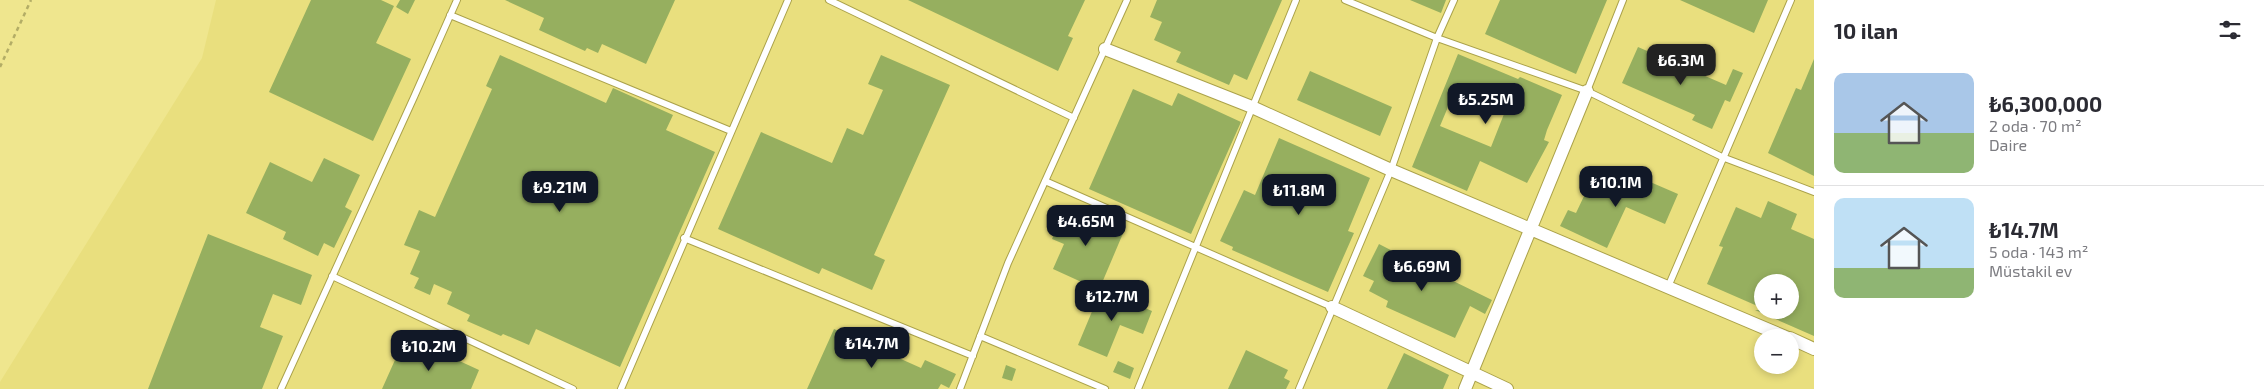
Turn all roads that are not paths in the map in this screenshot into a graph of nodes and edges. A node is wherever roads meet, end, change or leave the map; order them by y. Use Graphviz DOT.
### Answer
graph roads {
  1 [pos="457,0"];
  2 [pos="788,0"];
  3 [pos="830,0"];
  4 [pos="1127,0"];
  5 [pos="1296,0"];
  6 [pos="1345,0"];
  7 [pos="1454,0"];
  8 [pos="1623,0"];
  9 [pos="1790,0"];
  10 [pos="450,15"];
  11 [pos="1438,38"];
  12 [pos="1105,49"];
  13 [pos="1587,91"];
  14 [pos="1252,107"];
  15 [pos="1074,118"];
  16 [pos="731,131"];
  17 [pos="1722,157"];
  18 [pos="1391,170"];
  19 [pos="1045,181"];
  20 [pos="1814,192"];
  21 [pos="1531,229"];
  22 [pos="684,238"];
  23 [pos="1196,247"];
  24 [pos="332,276"];
  25 [pos="1668,287"];
  26 [pos="1332,308"];
  27 [pos="1768,329"];
  28 [pos="980,336"];
  29 [pos="1799,342"];
  30 [pos="1814,349"];
  31 [pos="973,356"];
  32 [pos="1471,374"];
  33 [pos="281,389"];
  34 [pos="573,389"];
  35 [pos="621,389"];
  36 [pos="960,389"];
  37 [pos="1105,389"];
  38 [pos="1138,389"];
  39 [pos="1300,389"];
  40 [pos="1465,389"];
  41 [pos="1507,389"];
  1 -- 10 [label="lane"];
  2 -- 16 [label="lane"];
  3 -- 15 [label="lane"];
  4 -- 12 [label="lane"];
  5 -- 14 [label="lane"];
  6 -- 11 [label="lane"];
  7 -- 11 [label="lane"];
  8 -- 13 [label="lane"];
  9 -- 17 [label="lane"];
  10 -- 16 [label="lane"];
  10 -- 24 [label="lane"];
  11 -- 13 [label="lane"];
  11 -- 18 [label="lane"];
  12 -- 14 [label="street"];
  12 -- 15 [label="lane"];
  13 -- 17 [label="lane"];
  13 -- 21 [label="street"];
  14 -- 18 [label="street"];
  14 -- 23 [label="lane"];
  15 -- 19 [label="lane"];
  16 -- 22 [label="lane"];
  17 -- 20 [label="lane"];
  17 -- 25 [label="lane"];
  18 -- 21 [label="street"];
  18 -- 26 [label="lane"];
  19 -- 23 [label="lane"];
  19 -- 28 [label="lane"];
  21 -- 25 [label="street"];
  21 -- 32 [label="street"];
  22 -- 31 [label="lane"];
  22 -- 35 [label="lane"];
  23 -- 26 [label="lane"];
  23 -- 38 [label="lane"];
  24 -- 33 [label="lane"];
  24 -- 34 [label="lane"];
  25 -- 27 [label="street"];
  26 -- 32 [label="street"];
  26 -- 39 [label="lane"];
  28 -- 31 [label="lane"];
  28 -- 37 [label="lane"];
  29 -- 30 [label="street"];
  31 -- 36 [label="lane"];
  32 -- 40 [label="street"];
  32 -- 41 [label="street"];
}
